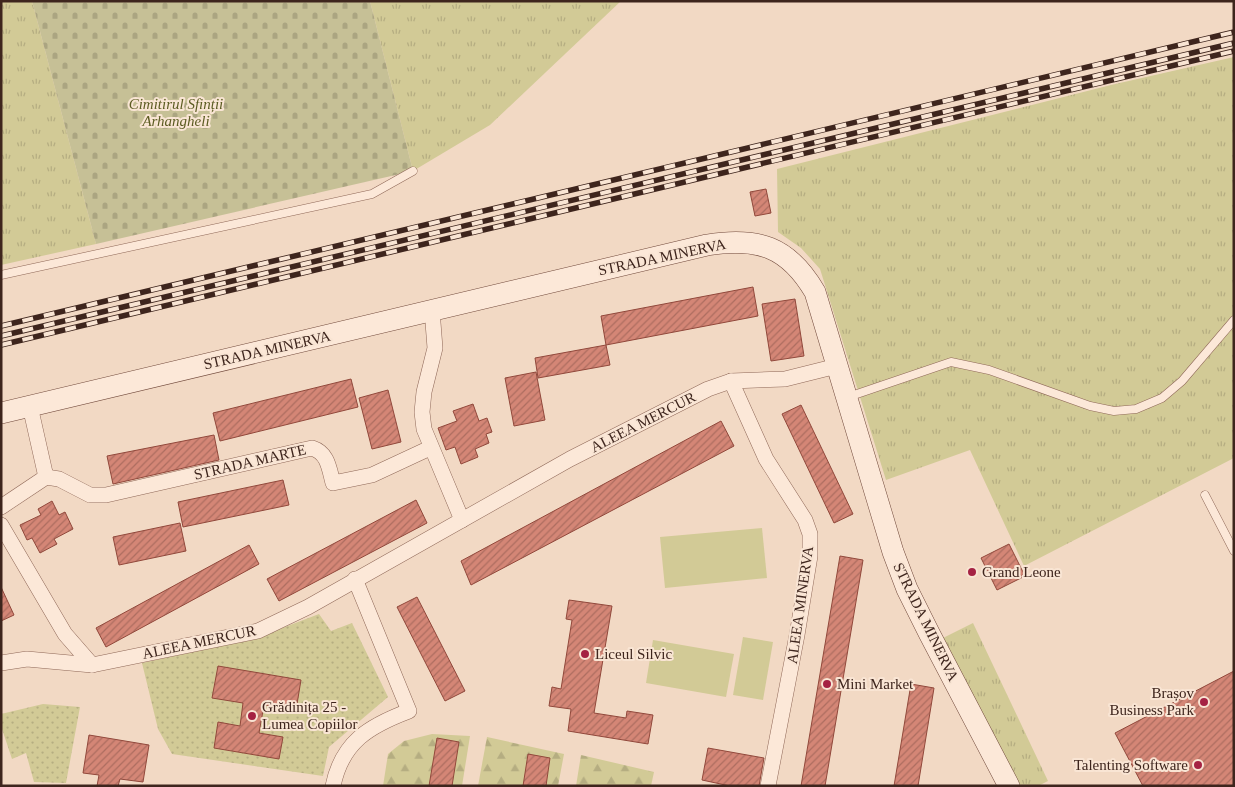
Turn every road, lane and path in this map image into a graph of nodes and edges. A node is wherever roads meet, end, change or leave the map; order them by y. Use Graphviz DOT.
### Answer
graph roads {
  1 [pos="413,171"];
  2 [pos="1,275"];
  3 [pos="432,310"];
  4 [pos="1234,320"];
  5 [pos="837,366"];
  6 [pos="732,381"];
  7 [pos="846,398"];
  8 [pos="30,406"];
  9 [pos="1,413"];
  10 [pos="430,448"];
  11 [pos="46,477"];
  12 [pos="1205,495"];
  13 [pos="1,507"];
  14 [pos="462,520"];
  15 [pos="1,525"];
  16 [pos="1234,551"];
  17 [pos="355,579"];
  18 [pos="1,662"];
  19 [pos="92,665"];
  20 [pos="334,786"];
  21 [pos="768,786"];
  22 [pos="1009,786"];
  1 -- 2 [label="lane"];
  3 -- 5 [label="street, STRADA MINERVA"];
  3 -- 8 [label="street, STRADA MINERVA"];
  3 -- 10 [label="street"];
  4 -- 7 [label="lane"];
  5 -- 6 [label="street, ALEEA MERCUR"];
  5 -- 7 [label="street, STRADA MINERVA"];
  6 -- 14 [label="street, ALEEA MERCUR"];
  6 -- 21 [label="street, ALEEA MINERVA"];
  7 -- 22 [label="street, STRADA MINERVA"];
  8 -- 9 [label="street, STRADA MINERVA"];
  8 -- 11 [label="street"];
  10 -- 11 [label="street, STRADA MARTE"];
  10 -- 14 [label="street"];
  11 -- 13 [label="street"];
  12 -- 16 [label="lane"];
  14 -- 17 [label="street, ALEEA MERCUR"];
  15 -- 19 [label="street"];
  17 -- 19 [label="street, ALEEA MERCUR"];
  17 -- 20 [label="street"];
  18 -- 19 [label="street, ALEEA MERCUR"];
}
